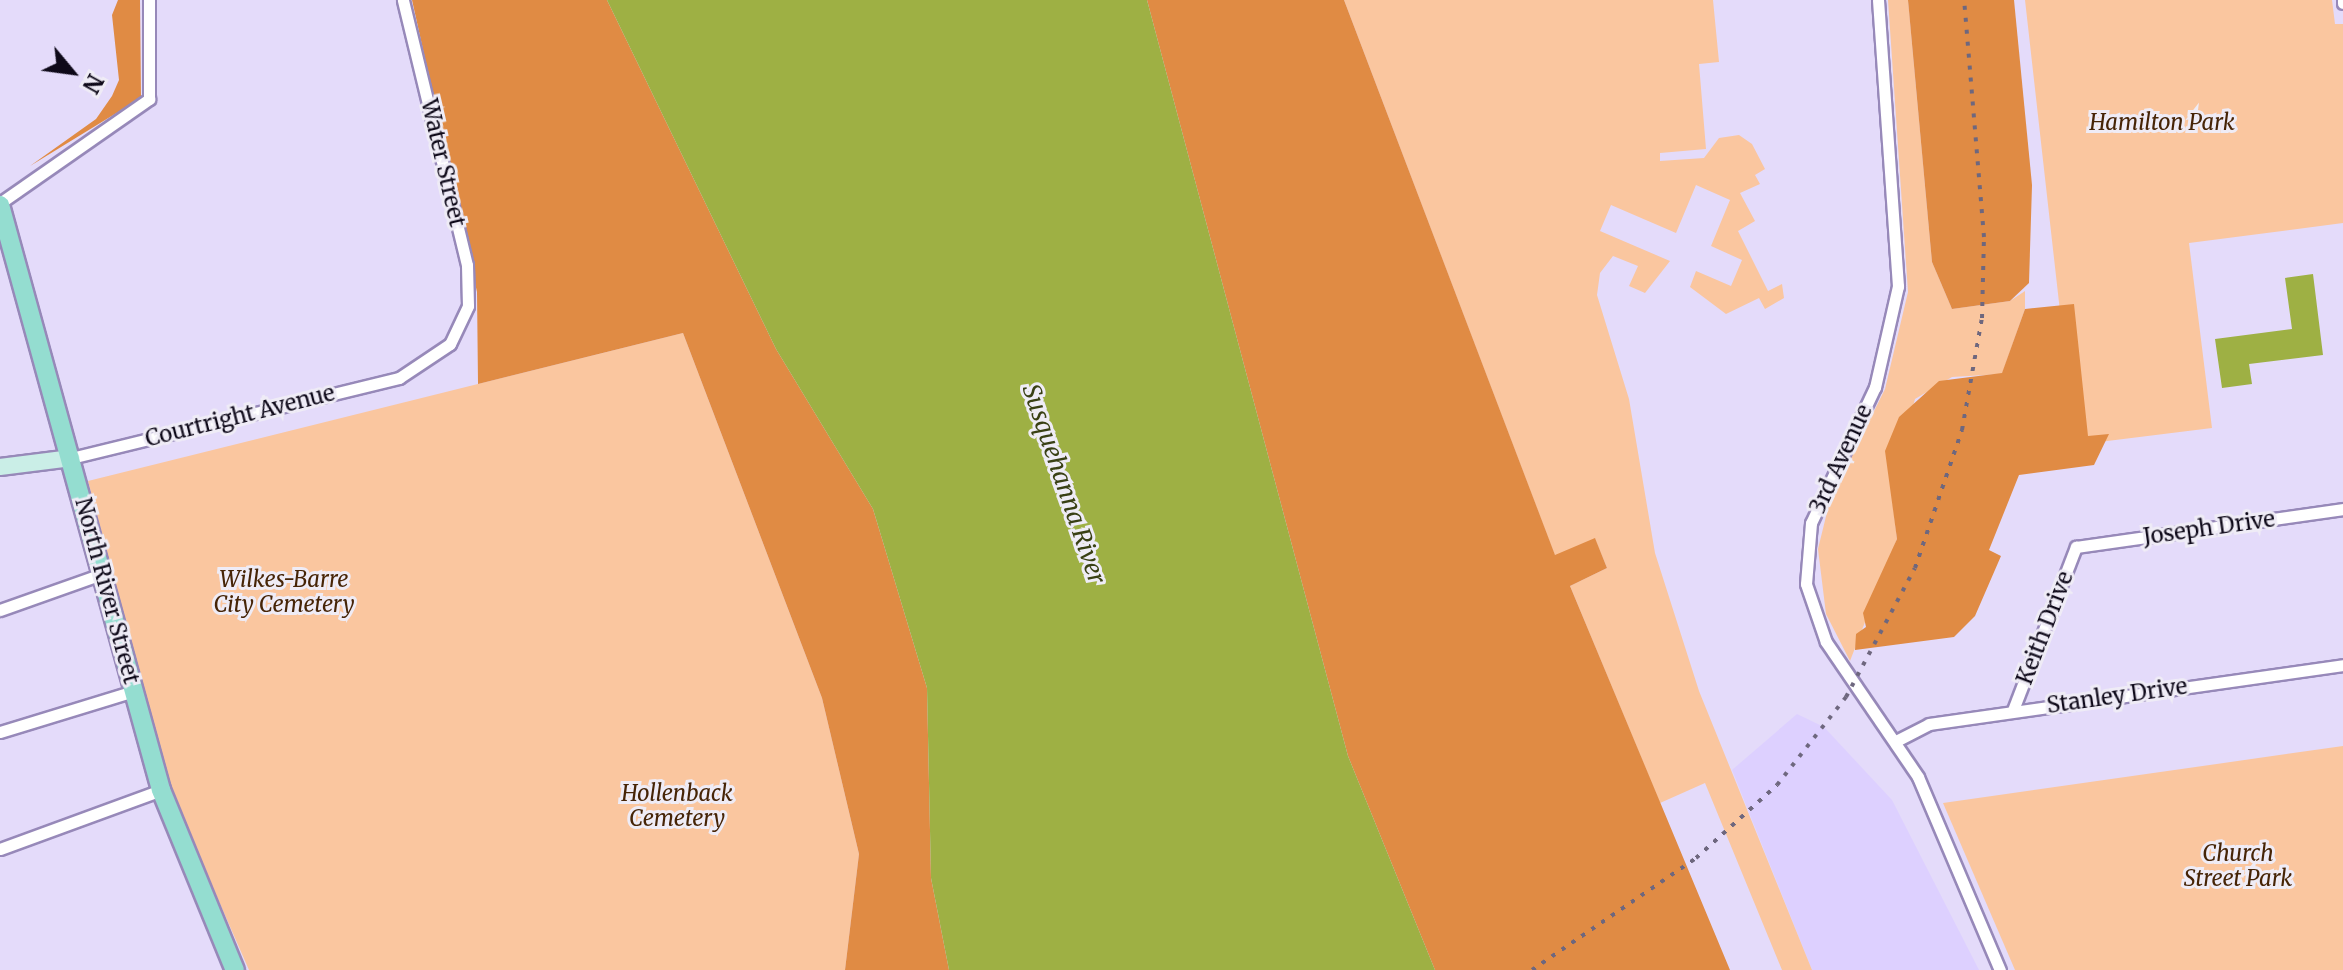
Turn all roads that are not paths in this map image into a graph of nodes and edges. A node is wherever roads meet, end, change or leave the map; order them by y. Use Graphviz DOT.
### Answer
graph roads {
  1 [pos="149,0"];
  2 [pos="403,0"];
  3 [pos="1878,0"];
  4 [pos="0,204"];
  5 [pos="461,327"];
  6 [pos="71,458"];
  7 [pos="0,467"];
  8 [pos="2343,509"];
  9 [pos="2076,547"];
  10 [pos="99,575"];
  11 [pos="0,610"];
  12 [pos="2343,665"];
  13 [pos="134,691"];
  14 [pos="2013,710"];
  15 [pos="0,732"];
  16 [pos="1896,741"];
  17 [pos="161,790"];
  18 [pos="0,849"];
  19 [pos="235,970"];
  20 [pos="2000,970"];
  1 -- 4 [label="street"];
  2 -- 5 [label="street, Water Street"];
  3 -- 16 [label="street, 3rd Avenue"];
  4 -- 6 [label="main road, North River Street"];
  5 -- 6 [label="street, Courtright Avenue"];
  6 -- 7 [label="main road, Courtright Avenue"];
  6 -- 10 [label="main road, North River Street"];
  8 -- 9 [label="street, Joseph Drive"];
  9 -- 14 [label="street, Keith Drive"];
  10 -- 11 [label="street"];
  10 -- 13 [label="main road, North River Street"];
  12 -- 14 [label="street, Stanley Drive"];
  13 -- 15 [label="street"];
  13 -- 17 [label="main road, North River Street"];
  14 -- 16 [label="street, Stanley Drive"];
  16 -- 20 [label="street, 3rd Avenue"];
  17 -- 18 [label="street"];
  17 -- 19 [label="main road, North River Street"];
}
